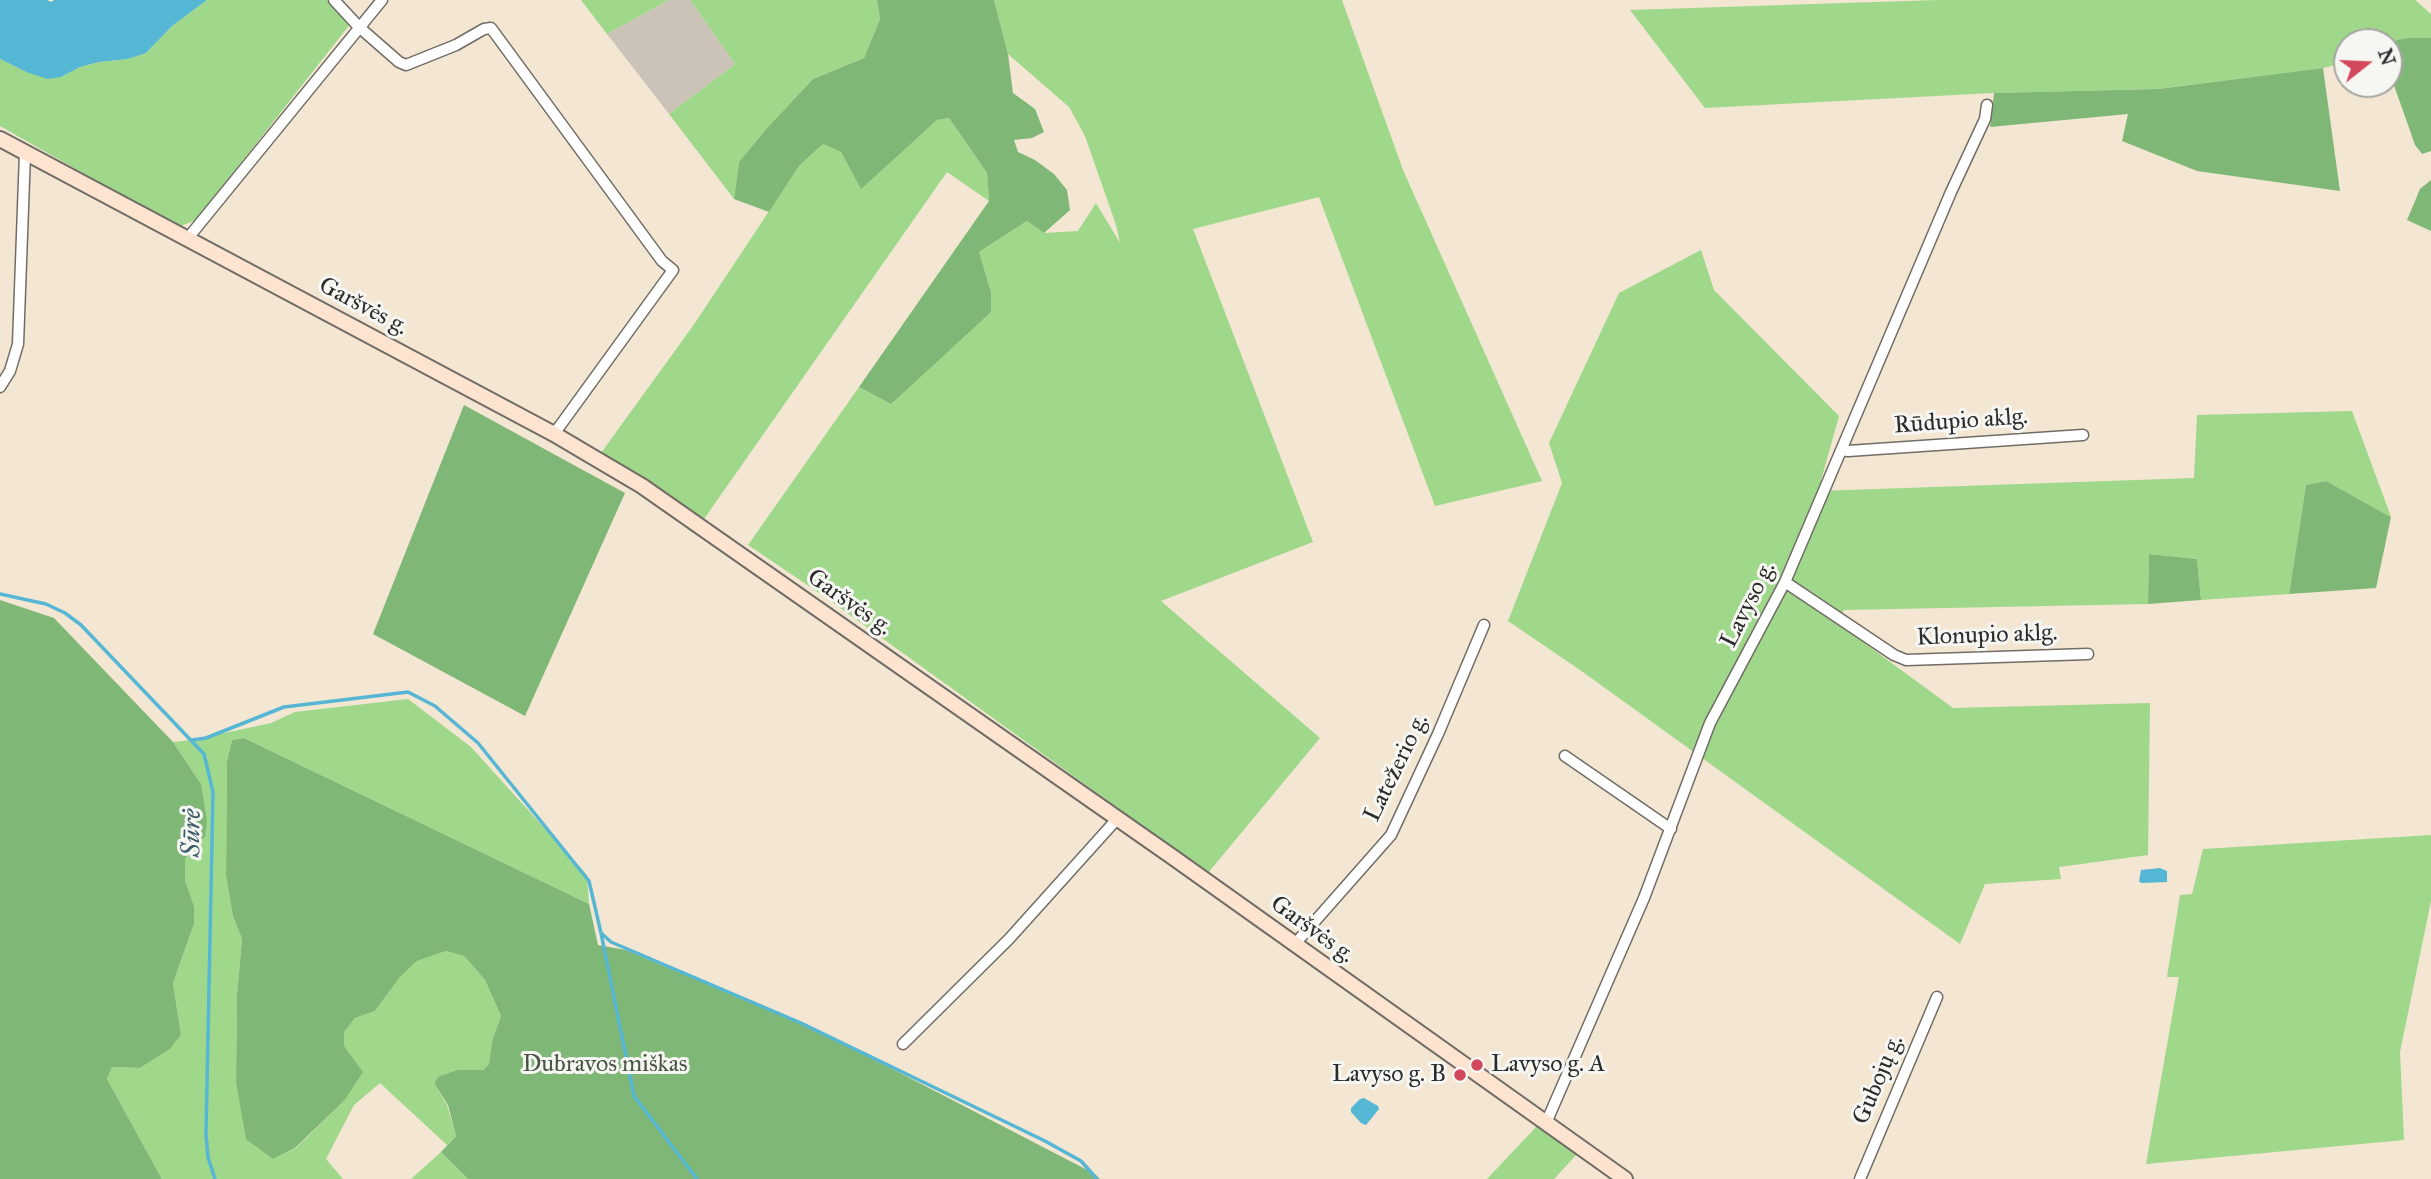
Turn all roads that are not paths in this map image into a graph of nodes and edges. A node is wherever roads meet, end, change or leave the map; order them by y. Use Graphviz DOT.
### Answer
graph roads {
  1 [pos="334,0"];
  2 [pos="382,0"];
  3 [pos="359,27"];
  4 [pos="1987,105"];
  5 [pos="0,139"];
  6 [pos="25,153"];
  7 [pos="188,238"];
  8 [pos="0,387"];
  9 [pos="554,434"];
  10 [pos="2083,435"];
  11 [pos="1842,450"];
  12 [pos="1785,582"];
  13 [pos="1484,625"];
  14 [pos="2088,654"];
  15 [pos="1564,756"];
  16 [pos="1117,819"];
  17 [pos="1671,828"];
  18 [pos="1294,944"];
  19 [pos="1937,996"];
  20 [pos="903,1044"];
  21 [pos="1546,1123"];
  22 [pos="1625,1179"];
  23 [pos="1860,1179"];
  1 -- 3 [label="street"];
  2 -- 3 [label="street"];
  3 -- 7 [label="street"];
  3 -- 9 [label="street"];
  4 -- 11 [label="street, Lavyso g."];
  5 -- 6 [label="main road, Garšvės g."];
  6 -- 7 [label="main road, Garšvės g."];
  6 -- 8 [label="street"];
  7 -- 9 [label="main road, Garšvės g."];
  9 -- 16 [label="main road, Garšvės g."];
  10 -- 11 [label="street, Rūdupio aklg."];
  11 -- 12 [label="street, Lavyso g."];
  12 -- 14 [label="street, Klonupio aklg."];
  12 -- 17 [label="street, Lavyso g."];
  13 -- 18 [label="street, Latežerio g."];
  15 -- 17 [label="street"];
  16 -- 18 [label="main road, Garšvės g."];
  16 -- 20 [label="street"];
  17 -- 21 [label="street, Lavyso g."];
  18 -- 21 [label="main road, Garšvės g."];
  19 -- 23 [label="street, Gubojų g."];
  21 -- 22 [label="main road, Garšvės g."];
}
